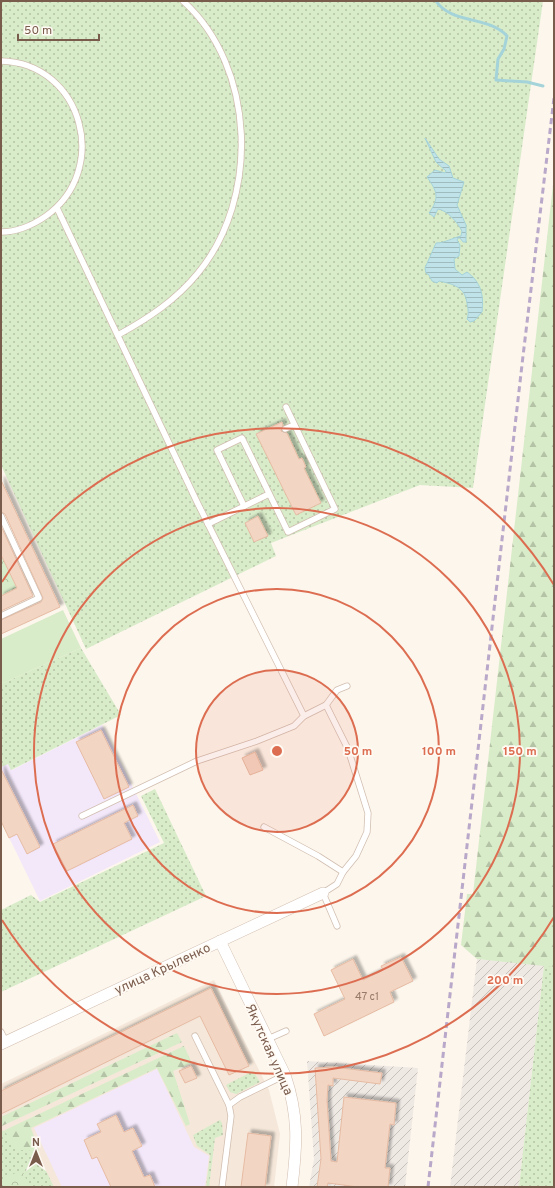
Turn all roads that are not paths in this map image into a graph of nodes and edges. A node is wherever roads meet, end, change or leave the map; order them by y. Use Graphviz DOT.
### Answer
graph roads {
  1 [pos="183,1"];
  2 [pos="1,61"];
  3 [pos="57,208"];
  4 [pos="1,232"];
  5 [pos="118,335"];
  6 [pos="286,407"];
  7 [pos="294,425"];
  8 [pos="285,429"];
  9 [pos="269,494"];
  10 [pos="244,506"];
  11 [pos="1,516"];
  12 [pos="208,524"];
  13 [pos="1,616"];
  14 [pos="347,686"];
  15 [pos="326,705"];
  16 [pos="304,716"];
  17 [pos="82,816"];
  18 [pos="264,828"];
  19 [pos="343,872"];
  20 [pos="323,893"];
  21 [pos="337,926"];
  22 [pos="220,941"];
  23 [pos="286,1031"];
  24 [pos="195,1036"];
  25 [pos="3,1039"];
  26 [pos="268,1039"];
  27 [pos="285,1075"];
  28 [pos="229,1104"];
  29 [pos="222,1187"];
  30 [pos="292,1187"];
  1 -- 5 [label="lane"];
  2 -- 3 [label="lane"];
  3 -- 4 [label="lane"];
  3 -- 5 [label="lane"];
  5 -- 12 [label="lane"];
  6 -- 7 [label="lane"];
  7 -- 8 [label="lane"];
  7 -- 9 [label="lane"];
  9 -- 10 [label="lane"];
  9 -- 10 [label="lane"];
  10 -- 12 [label="lane"];
  11 -- 13 [label="lane"];
  12 -- 16 [label="lane"];
  14 -- 15 [label="lane"];
  15 -- 16 [label="lane"];
  15 -- 19 [label="lane"];
  16 -- 17 [label="lane"];
  18 -- 19 [label="lane"];
  19 -- 20 [label="lane"];
  20 -- 21 [label="lane"];
  20 -- 22 [label="street, улица Крыленко"];
  22 -- 25 [label="street, улица Крыленко"];
  22 -- 26 [label="street, Якутская улица"];
  23 -- 26 [label="lane"];
  24 -- 28 [label="lane"];
  26 -- 27 [label="street, Якутская улица"];
  27 -- 28 [label="lane"];
  27 -- 30 [label="street, Якутская улица"];
  28 -- 29 [label="lane"];
}
